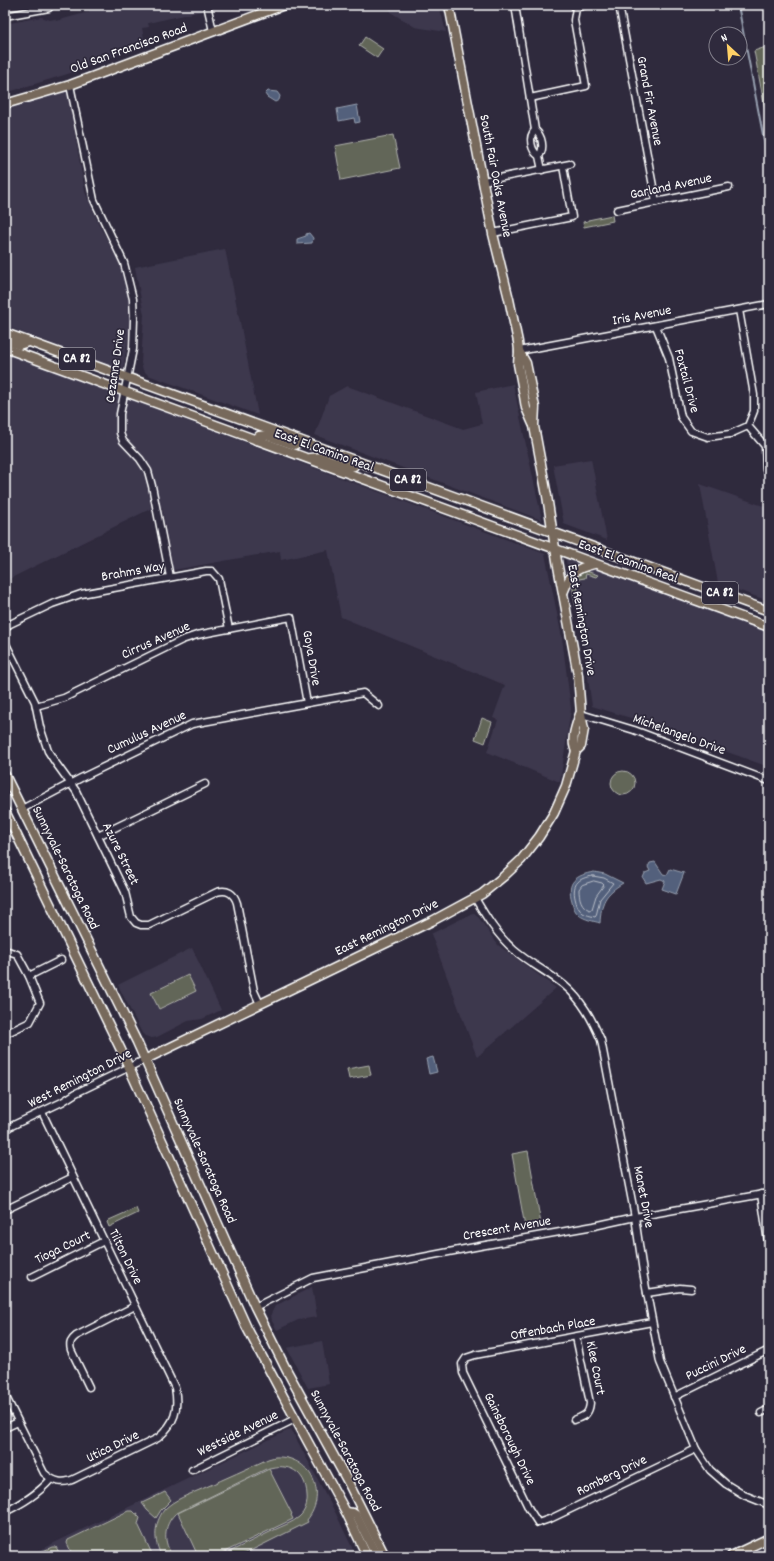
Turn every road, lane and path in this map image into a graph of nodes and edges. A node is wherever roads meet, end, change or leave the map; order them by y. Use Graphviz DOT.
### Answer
graph roads {
  1 [pos="207,5"];
  2 [pos="284,5"];
  3 [pos="449,5"];
  4 [pos="514,5"];
  5 [pos="585,5"];
  6 [pos="619,5"];
  7 [pos="574,6"];
  8 [pos="49,8"];
  9 [pos="5,16"];
  10 [pos="213,31"];
  11 [pos="70,85"];
  12 [pos="530,98"];
  13 [pos="5,104"];
  14 [pos="535,130"];
  15 [pos="539,156"];
  16 [pos="570,164"];
  17 [pos="563,166"];
  18 [pos="542,170"];
  19 [pos="483,182"];
  20 [pos="729,187"];
  21 [pos="656,202"];
  22 [pos="617,210"];
  23 [pos="493,233"];
  24 [pos="769,304"];
  25 [pos="739,310"];
  26 [pos="656,326"];
  27 [pos="5,333"];
  28 [pos="5,340"];
  29 [pos="28,342"];
  30 [pos="5,348"];
  31 [pos="519,351"];
  32 [pos="127,377"];
  33 [pos="125,392"];
  34 [pos="748,426"];
  35 [pos="256,440"];
  36 [pos="301,440"];
  37 [pos="307,459"];
  38 [pos="356,461"];
  39 [pos="766,470"];
  40 [pos="552,532"];
  41 [pos="555,548"];
  42 [pos="594,564"];
  43 [pos="170,577"];
  44 [pos="563,593"];
  45 [pos="769,611"];
  46 [pos="291,618"];
  47 [pos="769,627"];
  48 [pos="5,628"];
  49 [pos="228,629"];
  50 [pos="5,642"];
  51 [pos="307,703"];
  52 [pos="36,706"];
  53 [pos="379,706"];
  54 [pos="580,714"];
  55 [pos="5,775"];
  56 [pos="769,781"];
  57 [pos="71,783"];
  58 [pos="205,784"];
  59 [pos="22,809"];
  60 [pos="5,811"];
  61 [pos="98,836"];
  62 [pos="475,898"];
  63 [pos="5,950"];
  64 [pos="61,960"];
  65 [pos="29,976"];
  66 [pos="260,1004"];
  67 [pos="5,1034"];
  68 [pos="144,1060"];
  69 [pos="129,1067"];
  70 [pos="42,1112"];
  71 [pos="5,1129"];
  72 [pos="73,1177"];
  73 [pos="769,1193"];
  74 [pos="761,1194"];
  75 [pos="5,1210"];
  76 [pos="635,1217"];
  77 [pos="104,1241"];
  78 [pos="768,1257"];
  79 [pos="32,1277"];
  80 [pos="691,1289"];
  81 [pos="647,1293"];
  82 [pos="135,1306"];
  83 [pos="255,1307"];
  84 [pos="652,1322"];
  85 [pos="576,1337"];
  86 [pos="769,1350"];
  87 [pos="462,1364"];
  88 [pos="89,1387"];
  89 [pos="5,1396"];
  90 [pos="674,1397"];
  91 [pos="769,1409"];
  92 [pos="761,1413"];
  93 [pos="175,1415"];
  94 [pos="295,1419"];
  95 [pos="574,1420"];
  96 [pos="18,1422"];
  97 [pos="5,1428"];
  98 [pos="696,1449"];
  99 [pos="192,1470"];
  100 [pos="51,1479"];
  101 [pos="769,1505"];
  102 [pos="5,1512"];
  103 [pos="346,1512"];
  104 [pos="538,1522"];
  105 [pos="769,1538"];
  106 [pos="384,1555"];
  107 [pos="367,1556"];
  108 [pos="731,1556"];
  1 -- 10 [label="street"];
  2 -- 10 [label="main road, Old San Francisco Road"];
  3 -- 19 [label="main road, South Fair Oaks Avenue"];
  4 -- 12 [label="street"];
  5 -- 7 [label="street"];
  6 -- 21 [label="street, Grand Fir Avenue"];
  7 -- 12 [label="street"];
  8 -- 9 [label="street"];
  10 -- 11 [label="main road, Old San Francisco Road"];
  11 -- 13 [label="main road, Old San Francisco Road"];
  11 -- 32 [label="street, Cezanne Drive"];
  12 -- 14 [label="street"];
  14 -- 15 [label="street"];
  14 -- 15 [label="street"];
  15 -- 18 [label="street"];
  16 -- 17 [label="street"];
  17 -- 18 [label="street"];
  17 -- 23 [label="street"];
  18 -- 19 [label="street"];
  19 -- 23 [label="main road, South Fair Oaks Avenue"];
  20 -- 21 [label="street, Garland Avenue"];
  21 -- 22 [label="street, Garland Avenue"];
  23 -- 31 [label="main road, South Fair Oaks Avenue"];
  24 -- 25 [label="street, Iris Avenue"];
  25 -- 26 [label="street, Iris Avenue"];
  25 -- 34 [label="street"];
  26 -- 31 [label="street, Iris Avenue"];
  26 -- 34 [label="street, Foxtail Drive"];
  27 -- 29 [label="main road, East El Camino Real / CA 82"];
  28 -- 29 [label="main road"];
  29 -- 32 [label="main road, East El Camino Real / CA 82"];
  30 -- 33 [label="main road, East El Camino Real / CA 82"];
  31 -- 40 [label="main road, South Fair Oaks Avenue"];
  32 -- 33 [label="street, Cezanne Drive"];
  32 -- 36 [label="main road, East El Camino Real / CA 82"];
  33 -- 35 [label="main road, East El Camino Real / CA 82"];
  33 -- 43 [label="street, Cezanne Drive"];
  34 -- 39 [label="street"];
  35 -- 36 [label="main road"];
  35 -- 37 [label="main road, East El Camino Real / CA 82"];
  36 -- 38 [label="main road, East El Camino Real / CA 82"];
  37 -- 38 [label="main road"];
  37 -- 41 [label="main road, East El Camino Real / CA 82"];
  38 -- 40 [label="main road, East El Camino Real / CA 82"];
  40 -- 41 [label="main road, East Remington Drive"];
  40 -- 45 [label="main road, East El Camino Real / CA 82"];
  41 -- 42 [label="main road, East El Camino Real / CA 82"];
  41 -- 44 [label="main road, East Remington Drive"];
  42 -- 44 [label="main road"];
  42 -- 47 [label="main road, East El Camino Real / CA 82"];
  43 -- 48 [label="street, Brahms Way"];
  43 -- 49 [label="street, Brahms Way"];
  44 -- 54 [label="main road, East Remington Drive"];
  46 -- 49 [label="street, Cirrus Avenue"];
  46 -- 51 [label="street, Goya Drive"];
  49 -- 52 [label="street, Cirrus Avenue"];
  50 -- 52 [label="street, Azure Street"];
  51 -- 53 [label="street, Cumulus Avenue"];
  51 -- 57 [label="street, Cumulus Avenue"];
  52 -- 57 [label="street, Azure Street"];
  54 -- 56 [label="street, Michelangelo Drive"];
  54 -- 62 [label="main road, East Remington Drive"];
  55 -- 59 [label="main road, Sunnyvale-Saratoga Road"];
  57 -- 59 [label="street, Cumulus Avenue"];
  57 -- 61 [label="street, Azure Street"];
  58 -- 61 [label="street"];
  59 -- 68 [label="main road, Sunnyvale-Saratoga Road"];
  60 -- 69 [label="main road, Sunnyvale-Saratoga Road"];
  61 -- 66 [label="street, Azure Street"];
  62 -- 66 [label="main road, East Remington Drive"];
  62 -- 76 [label="street, Manet Drive"];
  63 -- 65 [label="street"];
  64 -- 65 [label="street"];
  65 -- 67 [label="street"];
  66 -- 68 [label="main road, East Remington Drive"];
  68 -- 69 [label="street, West Remington Drive"];
  68 -- 83 [label="main road, Sunnyvale-Saratoga Road"];
  69 -- 70 [label="street, West Remington Drive"];
  69 -- 94 [label="main road, Sunnyvale-Saratoga Road"];
  70 -- 71 [label="street, West Remington Drive"];
  70 -- 72 [label="street, Tilton Drive"];
  72 -- 75 [label="street"];
  72 -- 77 [label="street, Tilton Drive"];
  73 -- 74 [label="street, Crescent Avenue"];
  74 -- 76 [label="street, Crescent Avenue"];
  74 -- 78 [label="street"];
  76 -- 81 [label="street, Manet Drive"];
  76 -- 83 [label="street, Crescent Avenue"];
  77 -- 79 [label="street, Tioga Court"];
  77 -- 82 [label="street, Tilton Drive"];
  80 -- 81 [label="street"];
  81 -- 84 [label="street, Manet Drive"];
  82 -- 88 [label="street"];
  82 -- 93 [label="street, Tilton Drive"];
  83 -- 106 [label="main road, Sunnyvale-Saratoga Road"];
  84 -- 85 [label="street, Offenbach Place"];
  84 -- 90 [label="street, Manet Drive"];
  85 -- 87 [label="street, Offenbach Place"];
  85 -- 95 [label="street, Klee Court"];
  86 -- 90 [label="street, Puccini Drive"];
  87 -- 104 [label="street, Gainsborough Drive"];
  89 -- 96 [label="street"];
  90 -- 98 [label="street, Manet Drive"];
  91 -- 92 [label="street"];
  93 -- 100 [label="street, Utica Drive"];
  94 -- 99 [label="street, Westside Avenue"];
  94 -- 103 [label="main road, Sunnyvale-Saratoga Road"];
  96 -- 97 [label="street"];
  96 -- 100 [label="street"];
  98 -- 101 [label="street, Manet Drive"];
  98 -- 104 [label="street, Romberg Drive"];
  100 -- 102 [label="street"];
  103 -- 106 [label="main road, Sunnyvale-Saratoga Road"];
  103 -- 107 [label="main road, Sunnyvale-Saratoga Road"];
  105 -- 108 [label="main road"];
}
